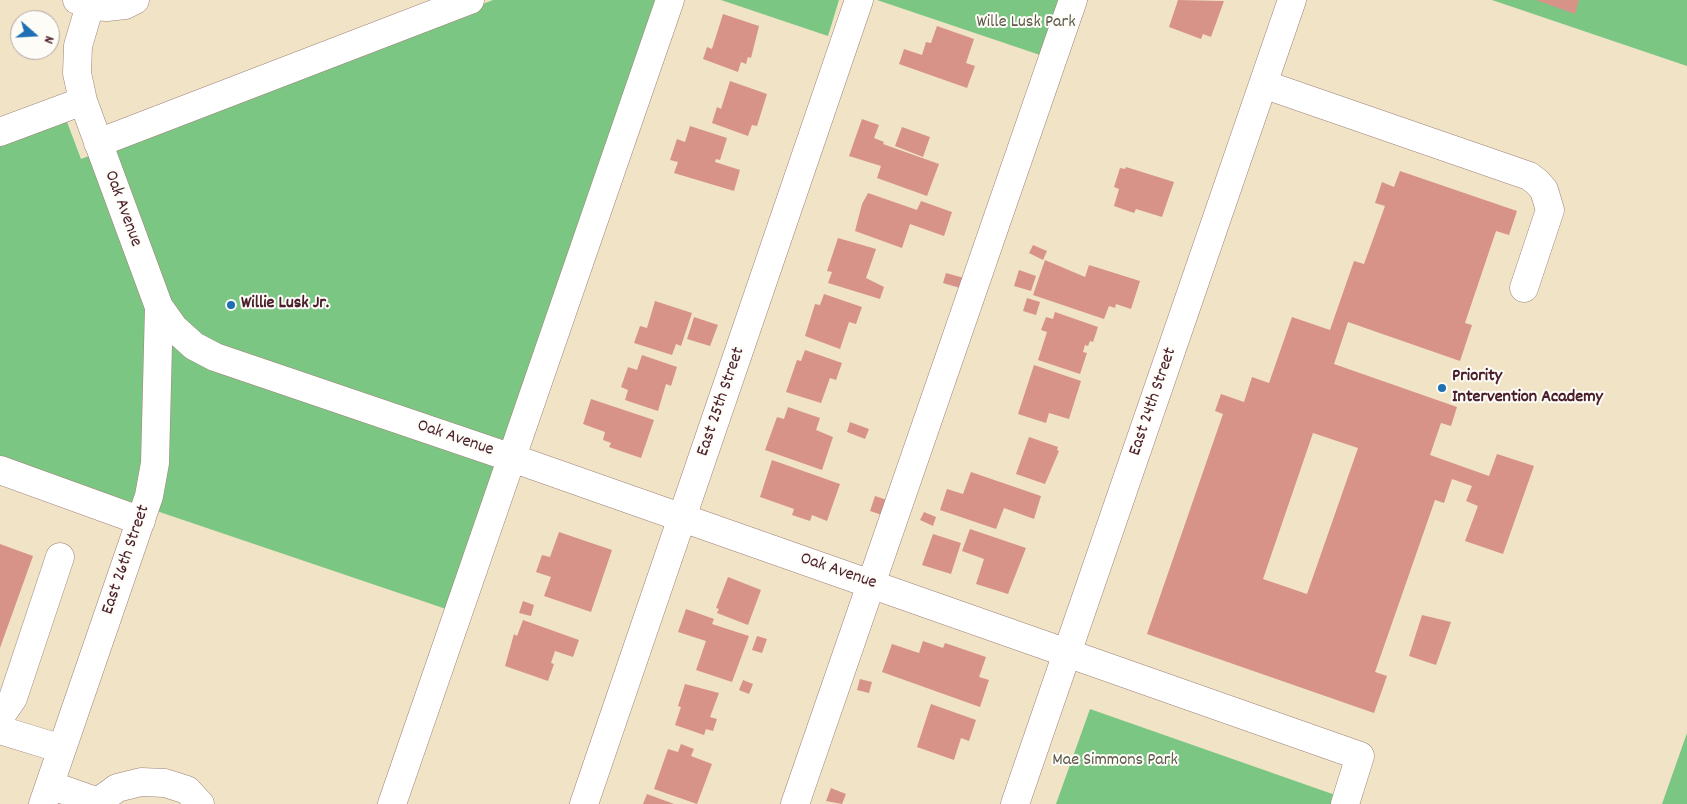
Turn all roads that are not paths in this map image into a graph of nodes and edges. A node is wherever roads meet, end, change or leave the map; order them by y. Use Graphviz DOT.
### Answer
graph roads {
  1 [pos="135,0"];
  2 [pos="470,0"];
  3 [pos="670,0"];
  4 [pos="859,0"];
  5 [pos="1073,0"];
  6 [pos="1292,0"];
  7 [pos="83,2"];
  8 [pos="1263,84"];
  9 [pos="83,101"];
  10 [pos="0,132"];
  11 [pos="98,143"];
  12 [pos="1524,288"];
  13 [pos="159,307"];
  14 [pos="512,458"];
  15 [pos="0,470"];
  16 [pos="683,518"];
  17 [pos="141,521"];
  18 [pos="60,557"];
  19 [pos="870,584"];
  20 [pos="1067,654"];
  21 [pos="0,717"];
  22 [pos="0,730"];
  23 [pos="62,749"];
  24 [pos="46,795"];
  25 [pos="98,803"];
  26 [pos="200,804"];
  27 [pos="392,804"];
  28 [pos="584,804"];
  29 [pos="795,804"];
  30 [pos="1015,804"];
  31 [pos="1346,804"];
  1 -- 7 [label="street"];
  2 -- 11 [label="street"];
  3 -- 14 [label="street"];
  4 -- 16 [label="street, East 25th Street"];
  5 -- 19 [label="street"];
  6 -- 8 [label="street, East 24th Street"];
  7 -- 9 [label="street, Oak Avenue"];
  8 -- 12 [label="street"];
  8 -- 20 [label="street, East 24th Street"];
  9 -- 10 [label="street"];
  9 -- 11 [label="street, Oak Avenue"];
  11 -- 13 [label="street, Oak Avenue"];
  13 -- 14 [label="street, Oak Avenue"];
  13 -- 17 [label="street, East 26th Street"];
  14 -- 16 [label="street, Oak Avenue"];
  14 -- 27 [label="street"];
  15 -- 17 [label="street"];
  16 -- 19 [label="street, Oak Avenue"];
  16 -- 28 [label="street, East 25th Street"];
  17 -- 23 [label="street, East 26th Street"];
  18 -- 21 [label="street"];
  19 -- 20 [label="street, Oak Avenue"];
  19 -- 29 [label="street"];
  20 -- 30 [label="street, East 24th Street"];
  20 -- 31 [label="street, Oak Avenue"];
  22 -- 23 [label="street"];
  23 -- 24 [label="street, East 26th Street"];
  24 -- 25 [label="street"];
  25 -- 26 [label="street"];
}
